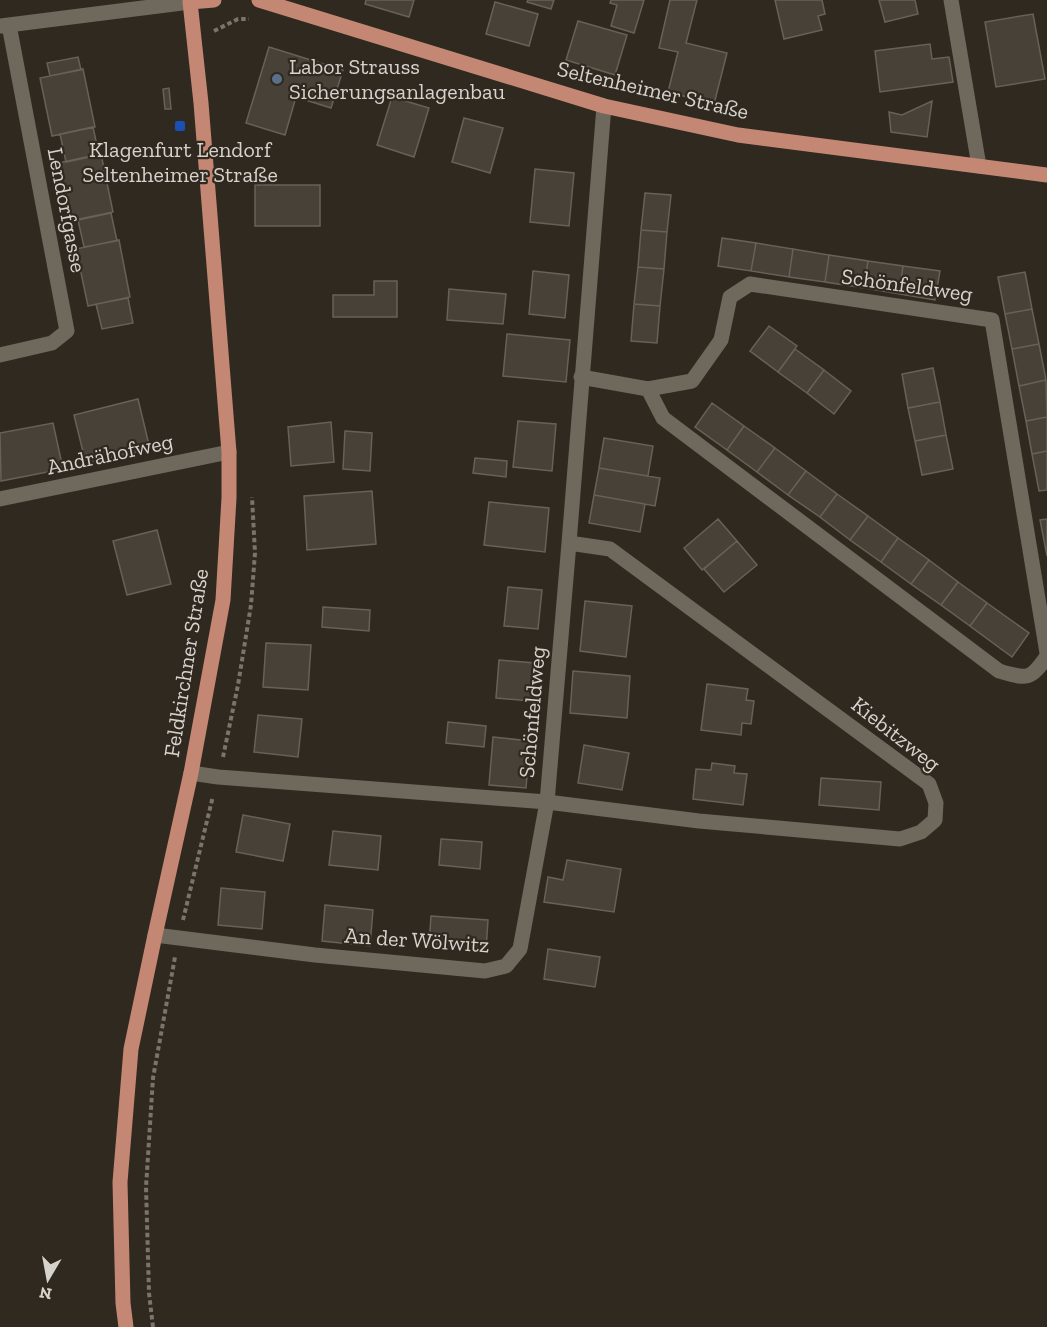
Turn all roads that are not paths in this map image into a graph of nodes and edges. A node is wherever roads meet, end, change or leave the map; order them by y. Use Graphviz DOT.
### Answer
graph roads {
  1 [pos="214,0"];
  2 [pos="259,0"];
  3 [pos="951,0"];
  4 [pos="190,1"];
  5 [pos="5,26"];
  6 [pos="604,106"];
  7 [pos="979,166"];
  8 [pos="1047,175"];
  9 [pos="0,355"];
  10 [pos="581,377"];
  11 [pos="648,389"];
  12 [pos="229,452"];
  13 [pos="0,500"];
  14 [pos="569,543"];
  15 [pos="1047,655"];
  16 [pos="191,772"];
  17 [pos="547,802"];
  18 [pos="155,935"];
  19 [pos="126,1327"];
  1 -- 4 [label="main road"];
  2 -- 6 [label="main road, Seltenheimer Straße"];
  3 -- 7 [label="street"];
  4 -- 5 [label="street, Lendorfgasse"];
  4 -- 12 [label="main road, Feldkirchner Straße"];
  5 -- 9 [label="street, Lendorfgasse"];
  6 -- 7 [label="main road, Seltenheimer Straße"];
  6 -- 10 [label="street, Schönfeldweg"];
  7 -- 8 [label="main road, Seltenheimer Straße"];
  10 -- 11 [label="street, Schönfeldweg"];
  10 -- 14 [label="street, Schönfeldweg"];
  11 -- 15 [label="street, Schönfeldweg"];
  11 -- 15 [label="street, Schönfeldweg"];
  12 -- 13 [label="street, Andrähofweg"];
  12 -- 16 [label="main road, Feldkirchner Straße"];
  14 -- 17 [label="street, Schönfeldweg"];
  14 -- 17 [label="street, Kiebitzweg"];
  16 -- 17 [label="street, Schönfeldweg"];
  16 -- 18 [label="main road, Feldkirchner Straße"];
  17 -- 18 [label="street, An der Wölwitz"];
  18 -- 19 [label="main road, Feldkirchner Straße"];
}
